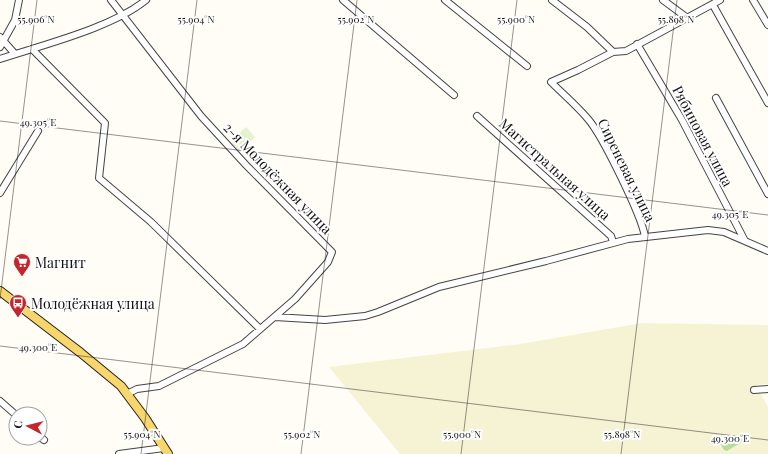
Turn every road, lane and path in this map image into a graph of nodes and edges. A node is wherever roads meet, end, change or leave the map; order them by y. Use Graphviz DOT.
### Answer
graph roads {
  1 [pos="19,0"];
  2 [pos="111,0"];
  3 [pos="146,0"];
  4 [pos="343,0"];
  5 [pos="445,0"];
  6 [pos="552,0"];
  7 [pos="663,0"];
  8 [pos="720,0"];
  9 [pos="753,0"];
  10 [pos="713,5"];
  11 [pos="121,15"];
  12 [pos="686,17"];
  13 [pos="768,25"];
  14 [pos="1,42"];
  15 [pos="637,44"];
  16 [pos="32,49"];
  17 [pos="613,52"];
  18 [pos="15,54"];
  19 [pos="0,59"];
  20 [pos="527,66"];
  21 [pos="454,95"];
  22 [pos="716,98"];
  23 [pos="768,103"];
  24 [pos="477,116"];
  25 [pos="38,132"];
  26 [pos="0,193"];
  27 [pos="768,194"];
  28 [pos="645,237"];
  29 [pos="745,241"];
  30 [pos="612,242"];
  31 [pos="768,251"];
  32 [pos="0,292"];
  33 [pos="275,317"];
  34 [pos="260,329"];
  35 [pos="768,389"];
  36 [pos="754,390"];
  37 [pos="127,394"];
  38 [pos="0,401"];
  39 [pos="8,408"];
  40 [pos="166,451"];
  41 [pos="119,454"];
  1 -- 14 [label="street"];
  2 -- 11 [label="street, 2-я Молодёжная улица"];
  3 -- 11 [label="street"];
  4 -- 21 [label="street"];
  5 -- 20 [label="street"];
  6 -- 17 [label="street"];
  7 -- 12 [label="street"];
  8 -- 10 [label="street"];
  9 -- 13 [label="street"];
  10 -- 12 [label="street"];
  10 -- 23 [label="street"];
  11 -- 16 [label="street"];
  11 -- 33 [label="street, 2-я Молодёжная улица"];
  12 -- 15 [label="street"];
  14 -- 18 [label="street"];
  15 -- 17 [label="street"];
  15 -- 29 [label="street, Рябиновая улица"];
  16 -- 18 [label="street"];
  16 -- 34 [label="street"];
  17 -- 28 [label="street, Сиреневая улица"];
  18 -- 19 [label="street"];
  22 -- 27 [label="street"];
  24 -- 30 [label="street, Магистральная улица"];
  25 -- 26 [label="street"];
  28 -- 29 [label="street"];
  28 -- 30 [label="street"];
  29 -- 31 [label="street"];
  30 -- 33 [label="street"];
  32 -- 37 [label="main road"];
  33 -- 34 [label="street, 2-я Молодёжная улица"];
  34 -- 37 [label="street, 2-я Молодёжная улица"];
  35 -- 36 [label="street"];
  37 -- 40 [label="main road"];
  38 -- 39 [label="street"];
  40 -- 41 [label="street"];
}
